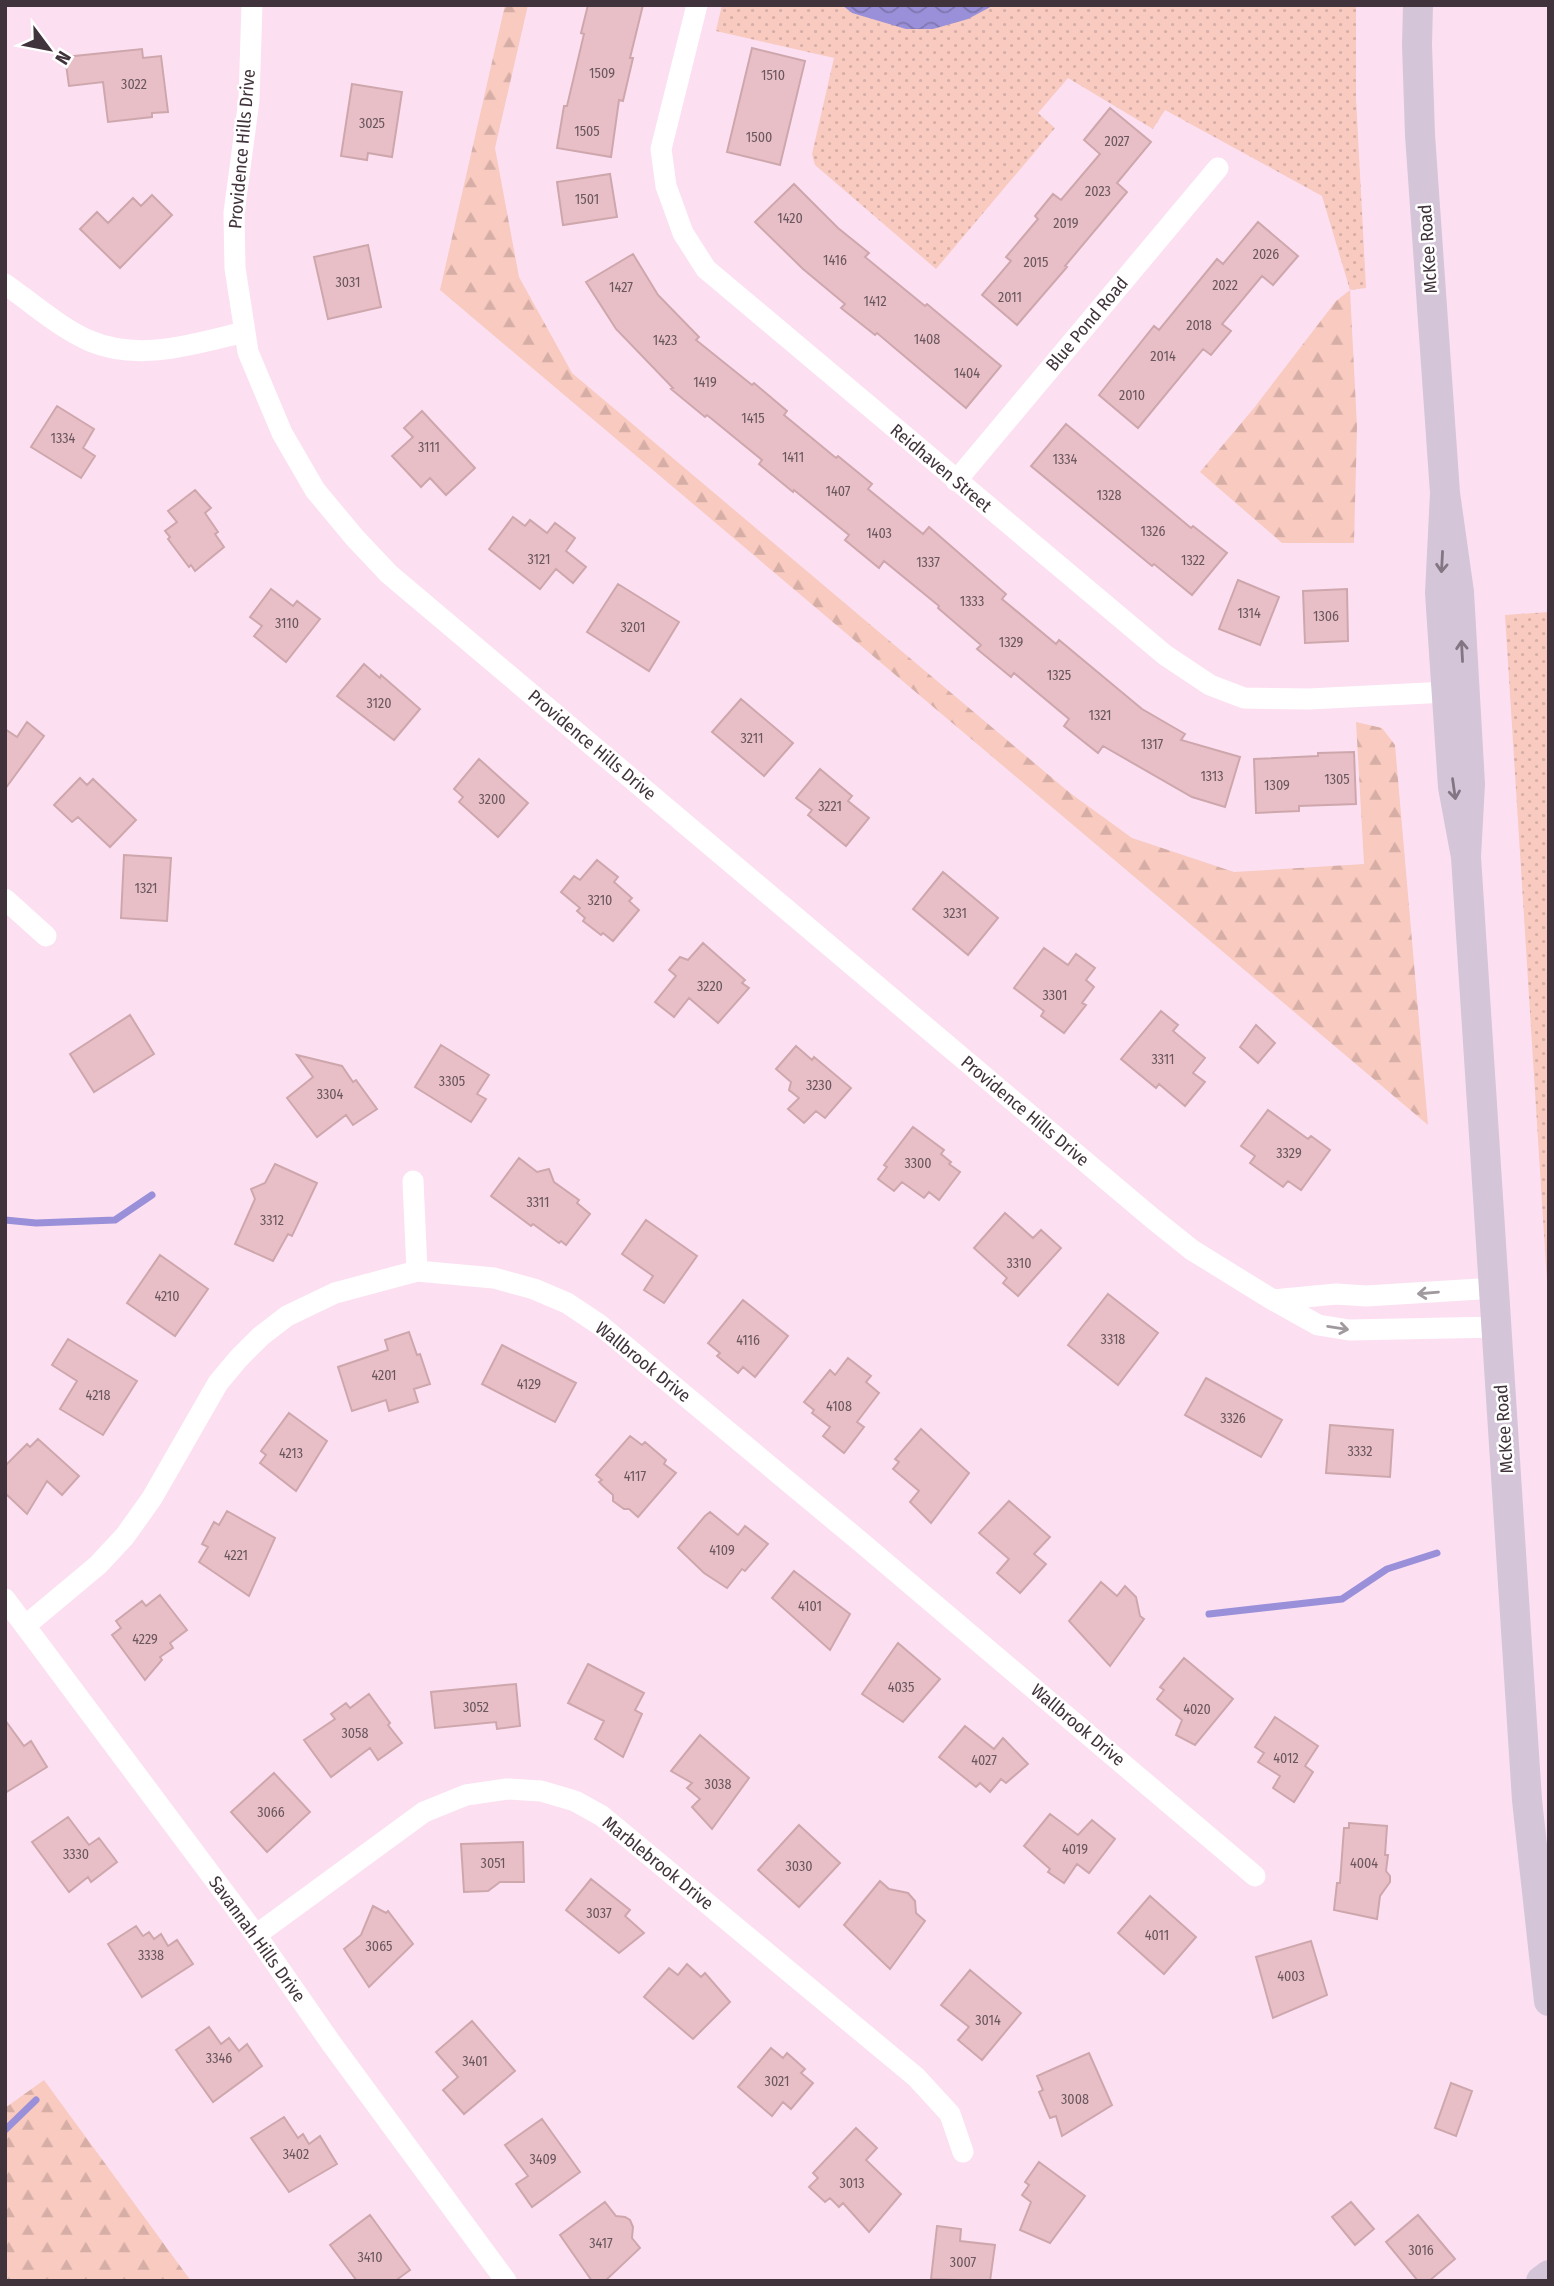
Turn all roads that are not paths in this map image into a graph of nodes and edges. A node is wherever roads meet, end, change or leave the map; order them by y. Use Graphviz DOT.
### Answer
graph roads {
  1 [pos="251,5"];
  2 [pos="697,5"];
  3 [pos="1418,5"];
  4 [pos="1218,168"];
  5 [pos="5,284"];
  6 [pos="244,332"];
  7 [pos="956,481"];
  8 [pos="1445,494"];
  9 [pos="1447,692"];
  10 [pos="1466,857"];
  11 [pos="5,899"];
  12 [pos="46,936"];
  13 [pos="413,1181"];
  14 [pos="417,1271"];
  15 [pos="1496,1288"];
  16 [pos="1273,1300"];
  17 [pos="1498,1327"];
  18 [pos="5,1599"];
  19 [pos="25,1626"];
  20 [pos="1255,1876"];
  21 [pos="256,1935"];
  22 [pos="1549,2001"];
  23 [pos="963,2152"];
  24 [pos="1549,2275"];
  25 [pos="506,2281"];
  26 [pos="1541,2281"];
  1 -- 6 [label="street, Providence Hills Drive"];
  2 -- 7 [label="street, Reidhaven Street"];
  3 -- 8 [label="street, McKee Road"];
  4 -- 7 [label="street, Blue Pond Road"];
  5 -- 6 [label="street"];
  6 -- 16 [label="street, Providence Hills Drive"];
  7 -- 9 [label="street, Reidhaven Street"];
  8 -- 9 [label="street, McKee Road, one-way"];
  10 -- 8 [label="street, McKee Road, one-way"];
  9 -- 10 [label="street, McKee Road, one-way"];
  10 -- 15 [label="street, McKee Road"];
  11 -- 12 [label="street"];
  13 -- 14 [label="street"];
  14 -- 19 [label="street, Wallbrook Drive"];
  14 -- 20 [label="street, Wallbrook Drive"];
  15 -- 16 [label="street, one-way"];
  15 -- 17 [label="street, McKee Road"];
  16 -- 17 [label="street, Providence Hills Drive, one-way"];
  17 -- 22 [label="street, McKee Road"];
  18 -- 19 [label="street, Savannah Hills Drive"];
  19 -- 21 [label="street, Savannah Hills Drive"];
  21 -- 23 [label="street, Marblebrook Drive"];
  21 -- 25 [label="street, Savannah Hills Drive"];
  24 -- 26 [label="street"];
}
